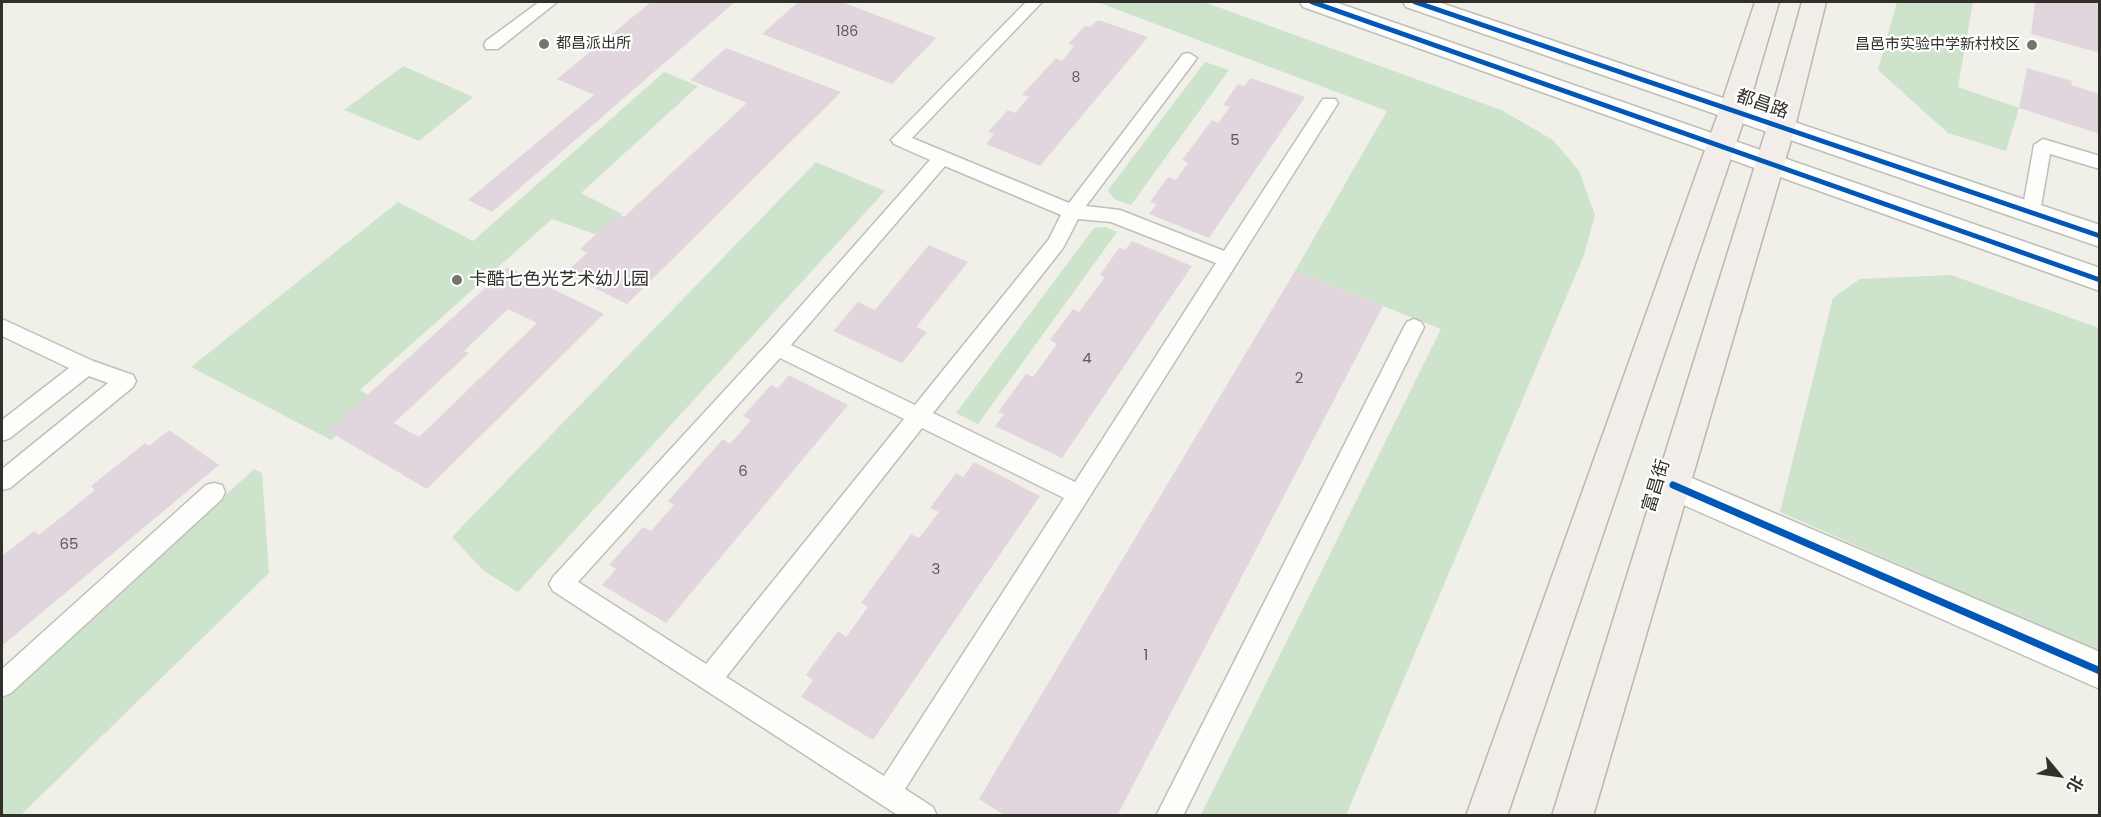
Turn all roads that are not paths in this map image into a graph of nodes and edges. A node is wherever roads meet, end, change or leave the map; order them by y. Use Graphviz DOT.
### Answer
graph roads {
  1 [pos="549,2"];
  2 [pos="1034,2"];
  3 [pos="1312,2"];
  4 [pos="1415,2"];
  5 [pos="1767,2"];
  6 [pos="1814,2"];
  7 [pos="492,45"];
  8 [pos="1189,58"];
  9 [pos="1329,103"];
  10 [pos="1733,111"];
  11 [pos="1781,127"];
  12 [pos="1720,147"];
  13 [pos="942,158"];
  14 [pos="2100,163"];
  15 [pos="1769,164"];
  16 [pos="1072,212"];
  17 [pos="2031,212"];
  18 [pos="2100,236"];
  19 [pos="1228,260"];
  20 [pos="2100,280"];
  21 [pos="2,327"];
  22 [pos="1414,327"];
  23 [pos="777,347"];
  24 [pos="86,367"];
  25 [pos="918,416"];
  26 [pos="2,432"];
  27 [pos="2,481"];
  28 [pos="1673,485"];
  29 [pos="214,492"];
  30 [pos="1078,494"];
  31 [pos="2100,671"];
  32 [pos="709,680"];
  33 [pos="2,685"];
  34 [pos="888,793"];
  35 [pos="924,816"];
  36 [pos="1169,816"];
  37 [pos="1486,816"];
  38 [pos="1572,816"];
  1 -- 7 [label="lane"];
  2 -- 13 [label="lane"];
  3 -- 12 [label="main road"];
  4 -- 10 [label="main road, 都昌路"];
  5 -- 10 [label="main road"];
  6 -- 11 [label="main road, 富昌街"];
  8 -- 16 [label="lane"];
  9 -- 19 [label="lane"];
  10 -- 11 [label="main road, 都昌路"];
  10 -- 12 [label="main road"];
  11 -- 15 [label="main road, 富昌街"];
  11 -- 17 [label="main road, 都昌路"];
  12 -- 15 [label="main road"];
  12 -- 37 [label="main road"];
  13 -- 16 [label="lane"];
  13 -- 23 [label="lane"];
  14 -- 17 [label="lane"];
  15 -- 20 [label="main road"];
  15 -- 28 [label="main road, 富昌街"];
  16 -- 19 [label="lane"];
  16 -- 25 [label="lane"];
  17 -- 18 [label="main road, 都昌路"];
  19 -- 30 [label="lane"];
  21 -- 24 [label="lane"];
  22 -- 36 [label="lane"];
  23 -- 25 [label="lane"];
  23 -- 32 [label="lane"];
  24 -- 26 [label="lane"];
  24 -- 27 [label="lane"];
  25 -- 30 [label="lane"];
  25 -- 32 [label="lane"];
  28 -- 31 [label="main road"];
  28 -- 38 [label="main road, 富昌街"];
  29 -- 33 [label="lane"];
  30 -- 34 [label="lane"];
  32 -- 34 [label="lane"];
  34 -- 35 [label="lane"];
}
